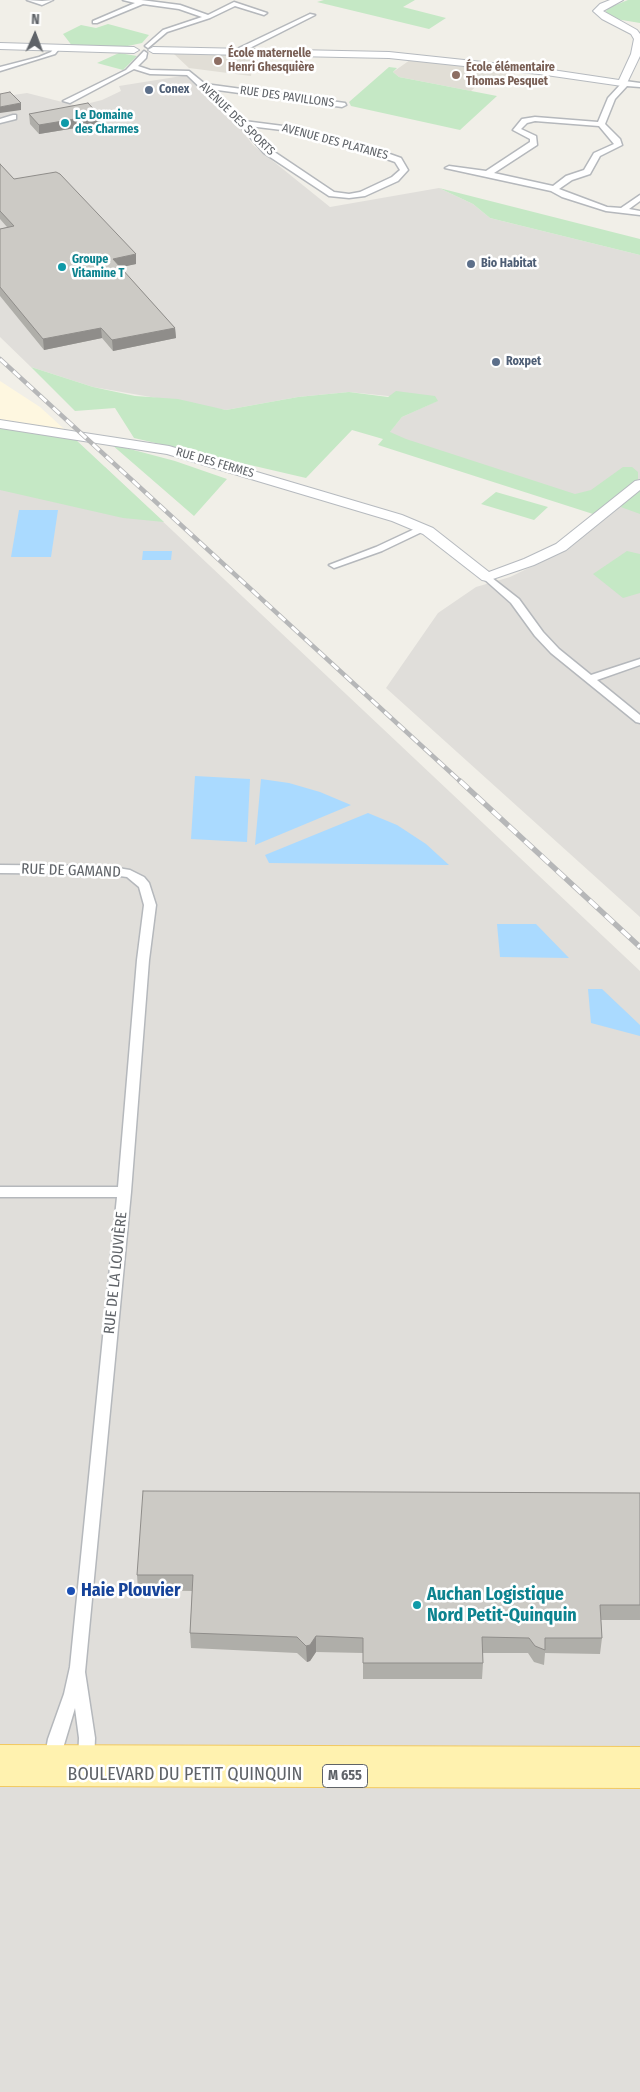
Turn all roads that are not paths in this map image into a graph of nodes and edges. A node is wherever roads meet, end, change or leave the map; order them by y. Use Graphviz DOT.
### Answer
graph roads {
  1 [pos="30,0"];
  2 [pos="50,0"];
  3 [pos="126,0"];
  4 [pos="618,0"];
  5 [pos="145,1"];
  6 [pos="264,13"];
  7 [pos="312,15"];
  8 [pos="208,17"];
  9 [pos="95,22"];
  10 [pos="1,48"];
  11 [pos="56,49"];
  12 [pos="149,50"];
  13 [pos="238,52"];
  14 [pos="133,67"];
  15 [pos="0,69"];
  16 [pos="624,83"];
  17 [pos="203,86"];
  18 [pos="640,86"];
  19 [pos="68,101"];
  20 [pos="342,105"];
  21 [pos="13,117"];
  22 [pos="0,121"];
  23 [pos="242,123"];
  24 [pos="601,124"];
  25 [pos="398,160"];
  26 [pos="448,168"];
  27 [pos="487,174"];
  28 [pos="554,189"];
  29 [pos="640,197"];
  30 [pos="622,212"];
  31 [pos="640,213"];
  32 [pos="0,424"];
  33 [pos="640,484"];
  34 [pos="423,528"];
  35 [pos="334,565"];
  36 [pos="487,577"];
  37 [pos="640,662"];
  38 [pos="589,679"];
  39 [pos="640,720"];
  40 [pos="0,869"];
  41 [pos="140,880"];
  42 [pos="0,1192"];
  43 [pos="124,1192"];
  44 [pos="78,1667"];
  45 [pos="0,1756"];
  46 [pos="640,1758"];
  47 [pos="52,1766"];
  48 [pos="85,1766"];
  49 [pos="0,1775"];
  50 [pos="640,1777"];
  1 -- 2 [label="street"];
  3 -- 5 [label="street"];
  4 -- 16 [label="street"];
  5 -- 8 [label="street"];
  5 -- 9 [label="street"];
  6 -- 8 [label="street"];
  7 -- 13 [label="street"];
  8 -- 12 [label="street"];
  10 -- 11 [label="street"];
  11 -- 12 [label="street"];
  11 -- 15 [label="street"];
  12 -- 13 [label="street"];
  12 -- 14 [label="street"];
  13 -- 16 [label="street"];
  14 -- 17 [label="street, AVENUE DES SPORTS"];
  14 -- 19 [label="street"];
  16 -- 18 [label="street"];
  16 -- 24 [label="street"];
  17 -- 20 [label="street, RUE DES PAVILLONS"];
  17 -- 23 [label="street, AVENUE DES SPORTS"];
  21 -- 22 [label="street"];
  23 -- 25 [label="street, AVENUE DES PLATANES"];
  23 -- 25 [label="street, AVENUE DES SPORTS"];
  24 -- 27 [label="street"];
  24 -- 28 [label="street"];
  26 -- 27 [label="street"];
  27 -- 28 [label="street"];
  28 -- 30 [label="street"];
  29 -- 30 [label="street"];
  30 -- 31 [label="street"];
  32 -- 34 [label="street, RUE DES FERMES"];
  33 -- 36 [label="street"];
  34 -- 35 [label="street"];
  34 -- 36 [label="street, RUE DES FERMES"];
  36 -- 38 [label="street"];
  37 -- 38 [label="street"];
  38 -- 39 [label="street"];
  40 -- 41 [label="street, RUE DE GAMAND"];
  41 -- 43 [label="street, RUE DE LA LOUVIÈRE"];
  42 -- 43 [label="street"];
  43 -- 44 [label="street, RUE DE LA LOUVIÈRE"];
  44 -- 47 [label="street, RUE DE LA LOUVIÈRE"];
  44 -- 48 [label="street, RUE DE LA LOUVIÈRE"];
  45 -- 47 [label="main road, BOULEVARD DU PETIT QUINQUIN / M 655"];
  46 -- 48 [label="main road, BOULEVARD DU PETIT QUINQUIN / M 655"];
  47 -- 48 [label="main road, BOULEVARD DU PETIT QUINQUIN / M 655"];
  47 -- 49 [label="main road, BOULEVARD DU PETIT QUINQUIN / M 655"];
  48 -- 50 [label="main road, BOULEVARD DU PETIT QUINQUIN / M 655"];
}
